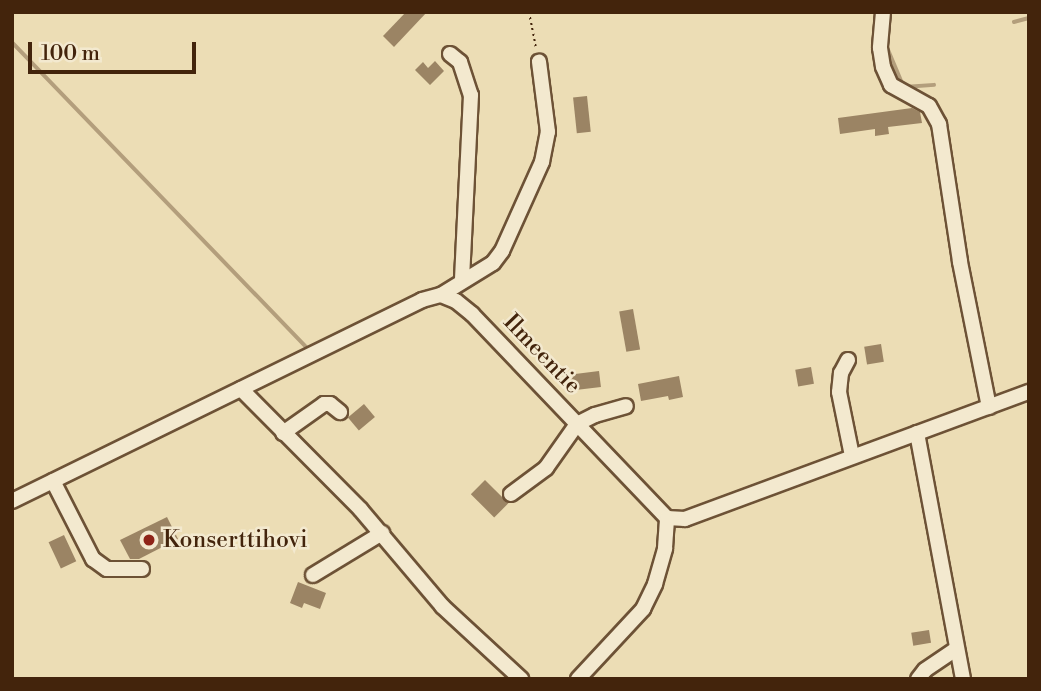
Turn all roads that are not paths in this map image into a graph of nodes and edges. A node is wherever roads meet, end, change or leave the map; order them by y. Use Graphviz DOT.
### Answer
graph roads {
  1 [pos="883,12"];
  2 [pos="450,54"];
  3 [pos="539,62"];
  4 [pos="462,281"];
  5 [pos="441,295"];
  6 [pos="848,360"];
  7 [pos="241,389"];
  8 [pos="1029,392"];
  9 [pos="626,406"];
  10 [pos="989,407"];
  11 [pos="340,412"];
  12 [pos="577,424"];
  13 [pos="283,433"];
  14 [pos="917,433"];
  15 [pos="852,456"];
  16 [pos="53,481"];
  17 [pos="511,494"];
  18 [pos="12,501"];
  19 [pos="667,519"];
  20 [pos="382,533"];
  21 [pos="142,569"];
  22 [pos="313,576"];
  23 [pos="956,649"];
  24 [pos="521,679"];
  25 [pos="578,679"];
  26 [pos="918,679"];
  27 [pos="963,679"];
  1 -- 10 [label="street"];
  2 -- 4 [label="street"];
  3 -- 4 [label="street"];
  4 -- 5 [label="street"];
  5 -- 7 [label="street"];
  5 -- 12 [label="street, Ilmeentie"];
  6 -- 15 [label="street"];
  7 -- 13 [label="street"];
  7 -- 16 [label="street"];
  8 -- 10 [label="street"];
  9 -- 12 [label="street"];
  10 -- 14 [label="street"];
  11 -- 13 [label="street"];
  12 -- 17 [label="street"];
  12 -- 19 [label="street, Ilmeentie"];
  13 -- 20 [label="street"];
  14 -- 15 [label="street"];
  14 -- 23 [label="street"];
  15 -- 19 [label="street"];
  16 -- 18 [label="street"];
  16 -- 21 [label="street"];
  19 -- 25 [label="street"];
  20 -- 22 [label="street"];
  20 -- 24 [label="street"];
  23 -- 26 [label="street"];
  23 -- 27 [label="street"];
}
